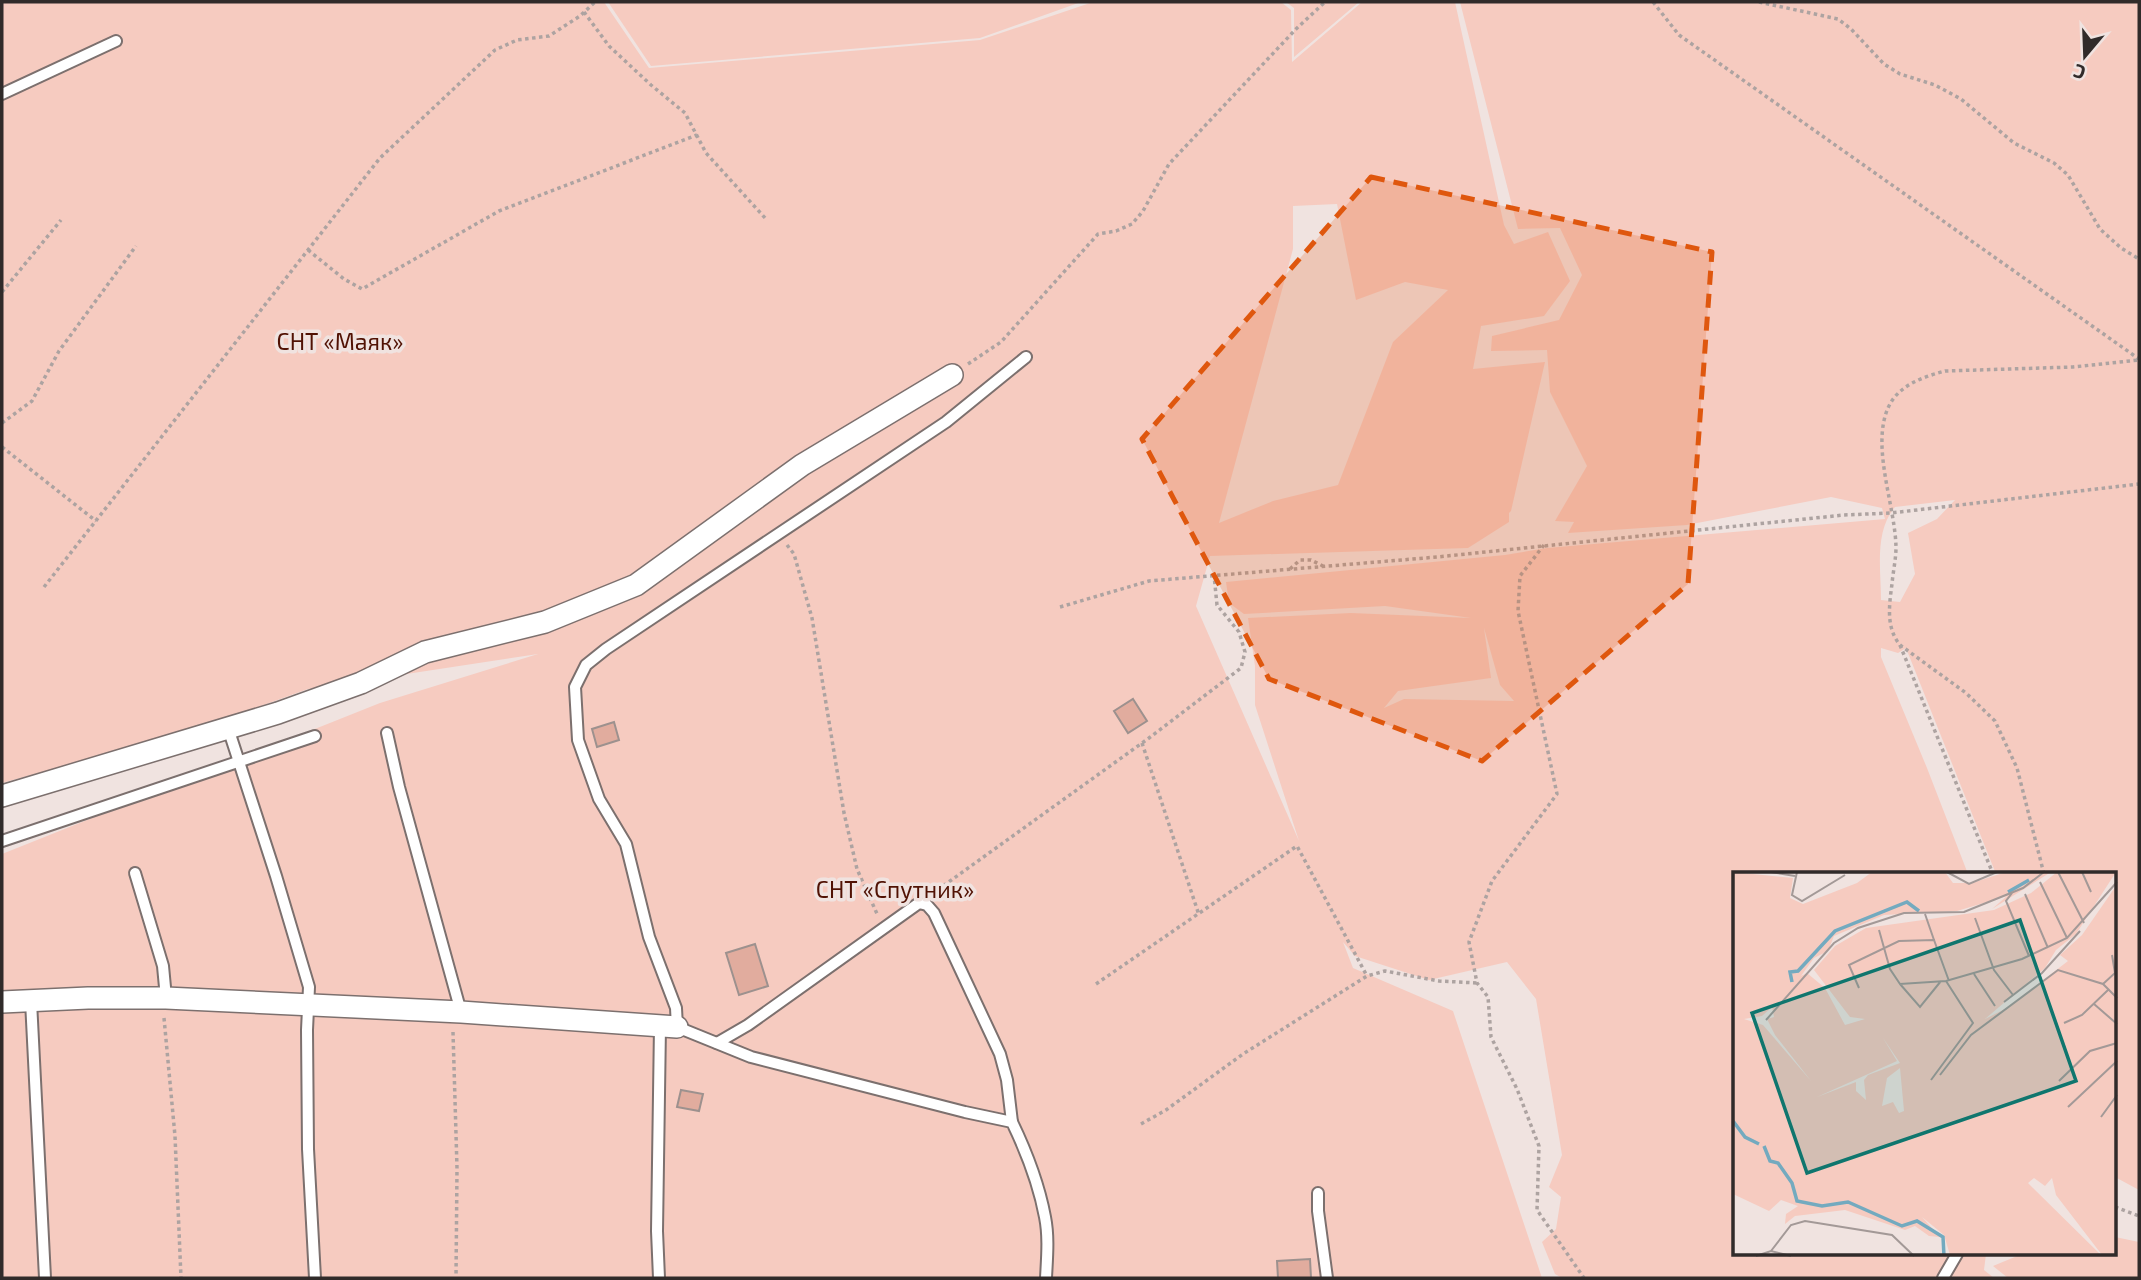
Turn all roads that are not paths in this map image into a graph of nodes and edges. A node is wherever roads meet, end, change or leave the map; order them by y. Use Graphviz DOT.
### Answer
graph roads {
  1 [pos="116,41"];
  2 [pos="2,94"];
  3 [pos="1027,357"];
  4 [pos="952,374"];
  5 [pos="228,728"];
  6 [pos="387,733"];
  7 [pos="315,736"];
  8 [pos="239,760"];
  9 [pos="2,796"];
  10 [pos="2,841"];
  11 [pos="135,873"];
  12 [pos="163,998"];
  13 [pos="31,1001"];
  14 [pos="2,1002"];
  15 [pos="309,1005"];
  16 [pos="457,1012"];
  17 [pos="669,1026"];
  18 [pos="717,1043"];
  19 [pos="1012,1122"];
  20 [pos="1318,1193"];
  21 [pos="1956,1256"];
  22 [pos="45,1278"];
  23 [pos="315,1278"];
  24 [pos="659,1278"];
  25 [pos="1046,1278"];
  26 [pos="1327,1278"];
  27 [pos="1943,1278"];
  1 -- 2 [label="lane"];
  3 -- 17 [label="lane"];
  4 -- 5 [label="street"];
  5 -- 8 [label="lane"];
  5 -- 9 [label="street"];
  6 -- 16 [label="lane"];
  7 -- 8 [label="lane"];
  8 -- 10 [label="lane"];
  8 -- 15 [label="lane"];
  11 -- 12 [label="lane"];
  12 -- 13 [label="street"];
  12 -- 15 [label="street"];
  13 -- 14 [label="street"];
  13 -- 22 [label="lane"];
  15 -- 16 [label="street"];
  15 -- 23 [label="lane"];
  16 -- 17 [label="street"];
  17 -- 18 [label="lane"];
  17 -- 24 [label="lane"];
  18 -- 19 [label="lane"];
  18 -- 19 [label="lane"];
  19 -- 25 [label="lane"];
  20 -- 26 [label="lane"];
  21 -- 27 [label="lane"];
}
